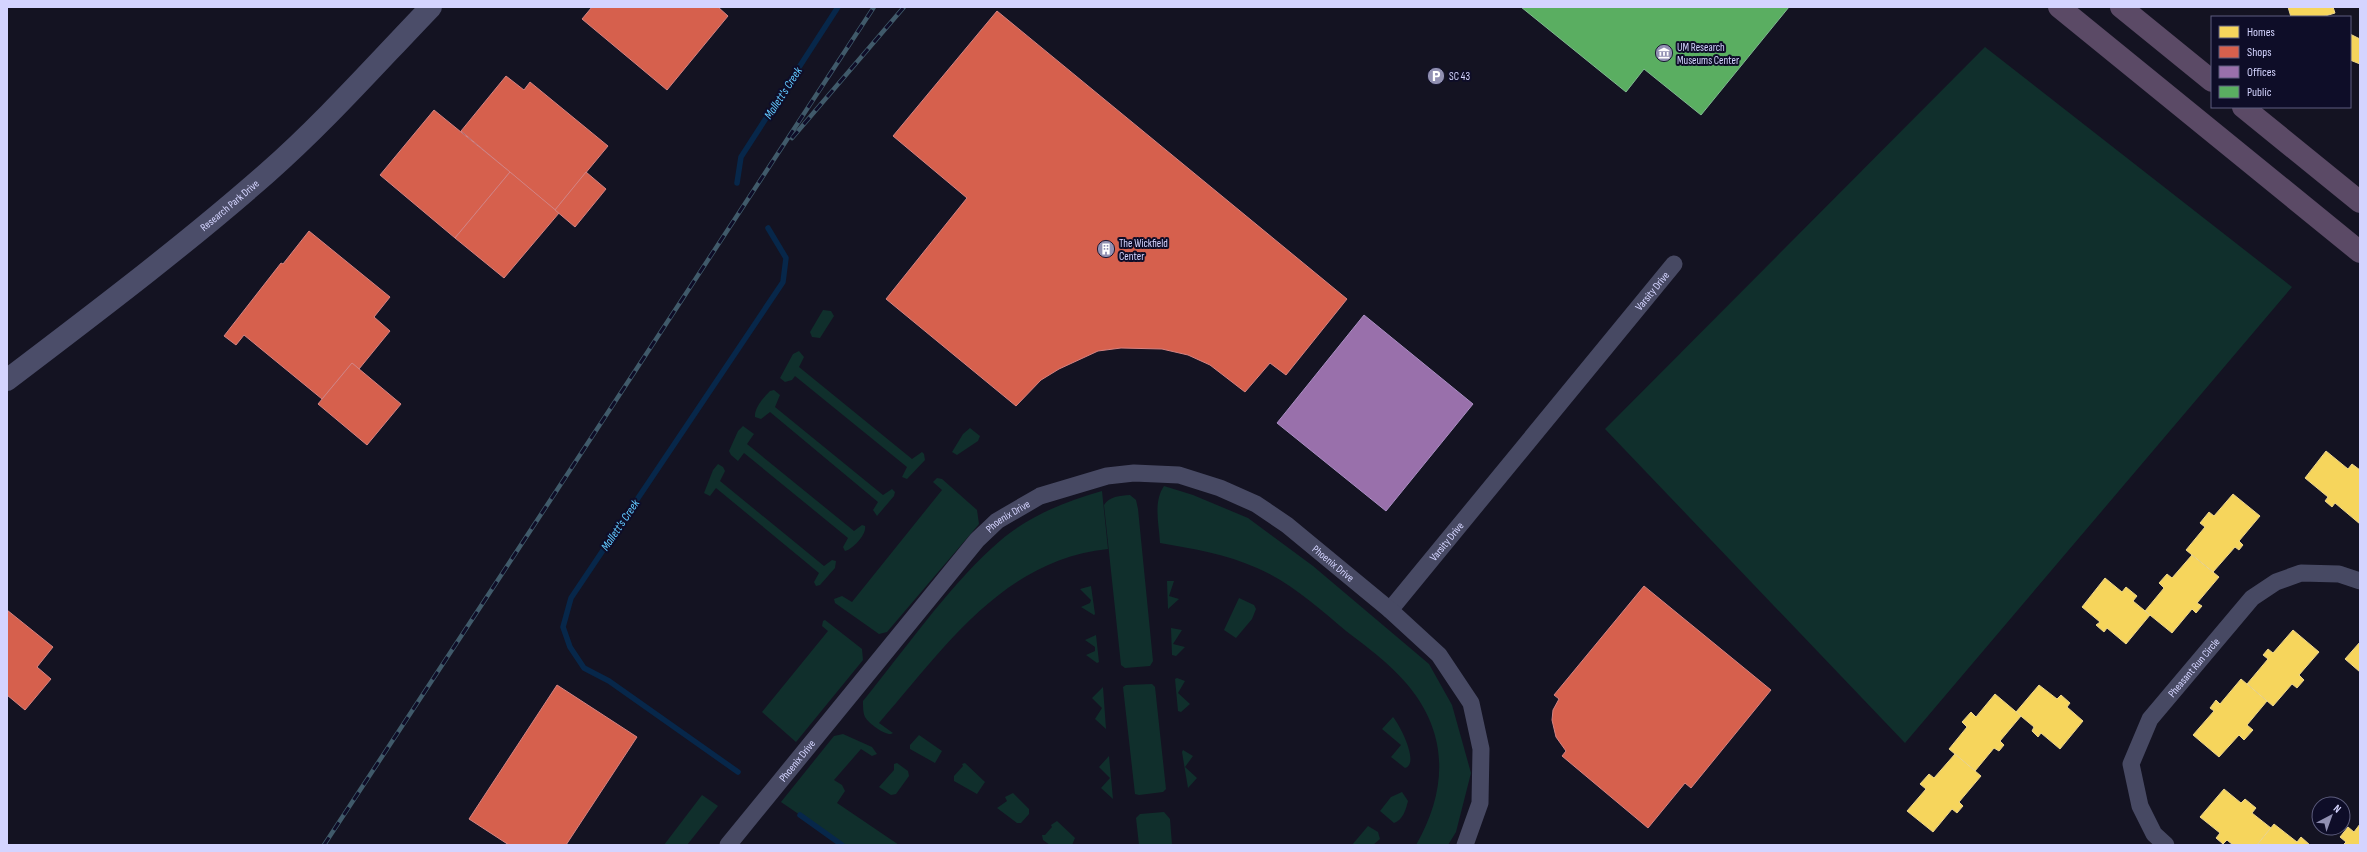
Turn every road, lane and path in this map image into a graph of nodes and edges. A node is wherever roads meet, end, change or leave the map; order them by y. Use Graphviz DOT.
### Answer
graph roads {
  1 [pos="431,7"];
  2 [pos="2059,7"];
  3 [pos="2121,7"];
  4 [pos="2211,80"];
  5 [pos="2245,108"];
  6 [pos="2360,202"];
  7 [pos="2360,252"];
  8 [pos="1674,264"];
  9 [pos="7,380"];
  10 [pos="2360,581"];
  11 [pos="1390,610"];
  12 [pos="728,845"];
  13 [pos="1466,845"];
  14 [pos="2166,845"];
  1 -- 9 [label="street, Research Park Drive"];
  2 -- 7 [label="highway"];
  3 -- 4 [label="highway"];
  5 -- 6 [label="highway"];
  8 -- 11 [label="street, Varsity Drive"];
  10 -- 14 [label="street, Pheasant Run Circle"];
  11 -- 12 [label="street, Phoenix Drive"];
  11 -- 13 [label="street"];
}
